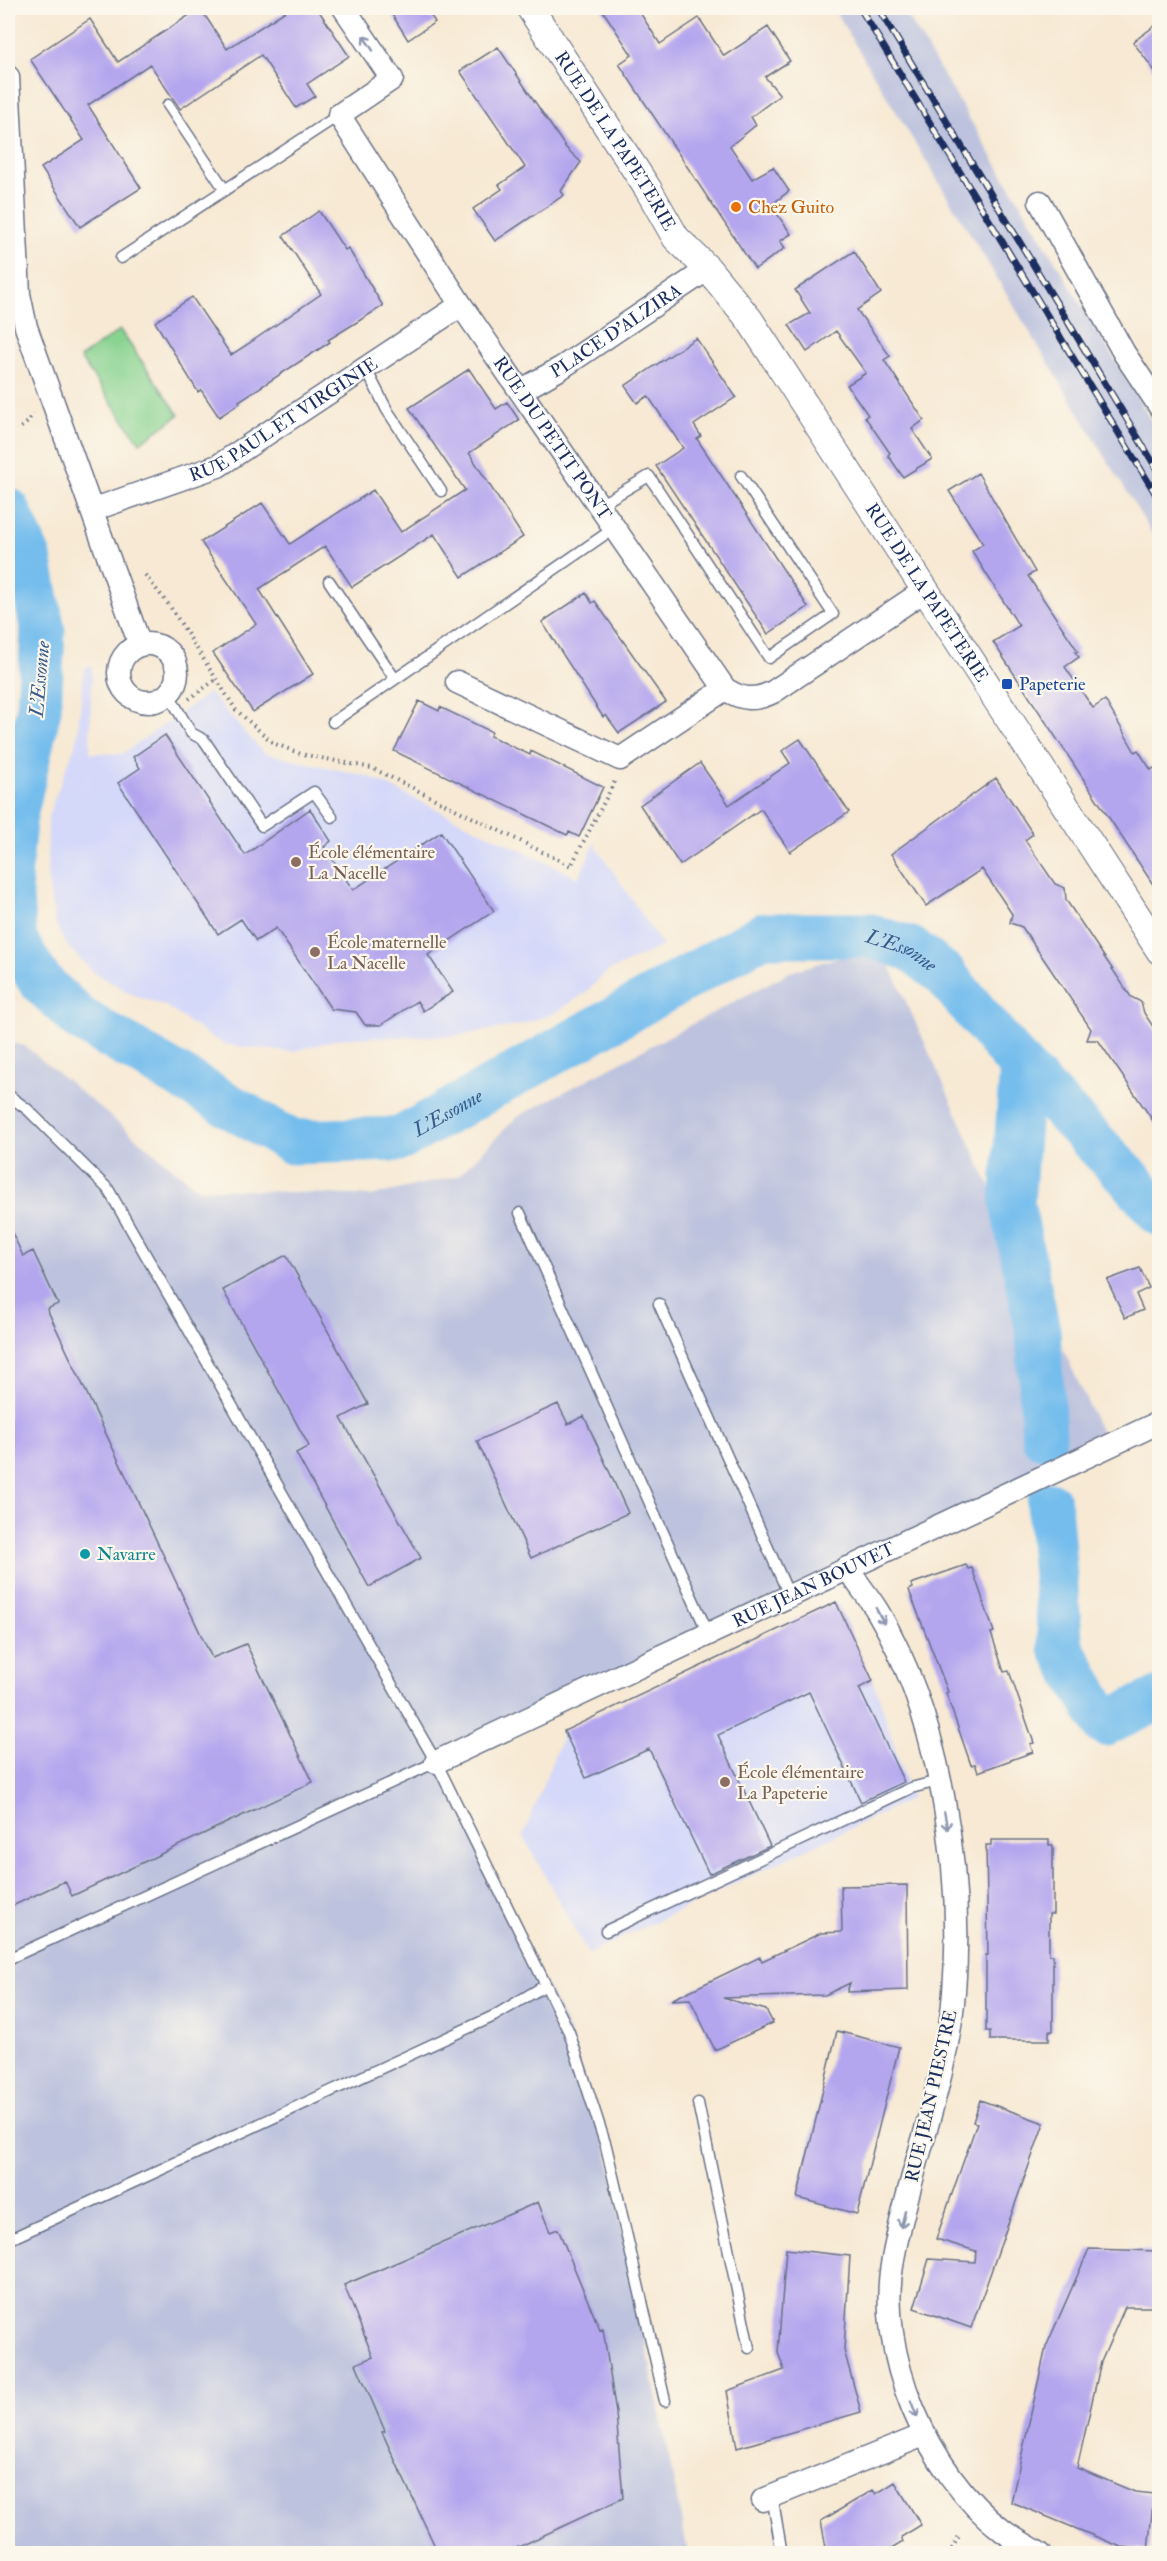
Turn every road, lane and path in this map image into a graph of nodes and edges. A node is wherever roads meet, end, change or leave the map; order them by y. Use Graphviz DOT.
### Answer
graph roads {
  1 [pos="344,8"];
  2 [pos="530,8"];
  3 [pos="549,8"];
  4 [pos="8,77"];
  5 [pos="168,105"];
  6 [pos="339,115"];
  7 [pos="225,190"];
  8 [pos="1040,202"];
  9 [pos="121,258"];
  10 [pos="708,269"];
  11 [pos="461,305"];
  12 [pos="17,328"];
  13 [pos="366,369"];
  14 [pos="522,390"];
  15 [pos="1160,408"];
  16 [pos="741,476"];
  17 [pos="441,491"];
  18 [pos="597,506"];
  19 [pos="92,510"];
  20 [pos="613,529"];
  21 [pos="145,575"];
  22 [pos="329,581"];
  23 [pos="924,591"];
  24 [pos="140,645"];
  25 [pos="218,678"];
  26 [pos="395,679"];
  27 [pos="457,682"];
  28 [pos="725,689"];
  29 [pos="174,703"];
  30 [pos="333,722"];
  31 [pos="615,780"];
  32 [pos="332,817"];
  33 [pos="1160,951"];
  34 [pos="8,1095"];
  35 [pos="520,1213"];
  36 [pos="658,1304"];
  37 [pos="1160,1422"];
  38 [pos="847,1568"];
  39 [pos="789,1595"];
  40 [pos="708,1633"];
  41 [pos="436,1762"];
  42 [pos="938,1780"];
  43 [pos="606,1931"];
  44 [pos="8,1959"];
  45 [pos="546,1985"];
  46 [pos="698,2103"];
  47 [pos="8,2240"];
  48 [pos="749,2348"];
  49 [pos="665,2401"];
  50 [pos="924,2435"];
  51 [pos="767,2498"];
  52 [pos="960,2534"];
  53 [pos="783,2553"];
  54 [pos="950,2553"];
  55 [pos="1040,2553"];
  6 -- 1 [label="street, one-way"];
  2 -- 10 [label="street, RUE DE LA PAPETERIE"];
  3 -- 10 [label="street, RUE DE LA PAPETERIE"];
  4 -- 12 [label="street"];
  5 -- 7 [label="lane"];
  6 -- 7 [label="lane"];
  6 -- 11 [label="street, RUE DU PETIT PONT"];
  7 -- 9 [label="lane"];
  8 -- 15 [label="street"];
  10 -- 14 [label="street, PLACE D'ALZIRA"];
  10 -- 23 [label="street, RUE DE LA PAPETERIE"];
  11 -- 13 [label="street, RUE PAUL ET VIRGINIE"];
  11 -- 14 [label="street, RUE DU PETIT PONT"];
  12 -- 19 [label="street"];
  13 -- 17 [label="lane"];
  13 -- 19 [label="street, RUE PAUL ET VIRGINIE"];
  14 -- 18 [label="street, RUE DU PETIT PONT"];
  16 -- 18 [label="lane"];
  18 -- 20 [label="street, RUE DU PETIT PONT"];
  19 -- 24 [label="street"];
  20 -- 26 [label="lane"];
  20 -- 28 [label="street, RUE DU PETIT PONT"];
  21 -- 25 [label="path"];
  22 -- 26 [label="lane"];
  23 -- 28 [label="street"];
  23 -- 33 [label="street, RUE DE LA PAPETERIE"];
  24 -- 29 [label="street"];
  24 -- 29 [label="street"];
  25 -- 29 [label="path"];
  25 -- 31 [label="path"];
  26 -- 30 [label="lane"];
  27 -- 28 [label="street"];
  29 -- 32 [label="lane"];
  34 -- 41 [label="lane"];
  35 -- 40 [label="lane"];
  36 -- 39 [label="lane"];
  37 -- 38 [label="street, RUE JEAN BOUVET"];
  38 -- 39 [label="street, RUE JEAN BOUVET"];
  38 -- 42 [label="street, RUE JEAN PIESTRE, one-way"];
  39 -- 40 [label="street, RUE JEAN BOUVET"];
  40 -- 41 [label="street, RUE JEAN BOUVET"];
  41 -- 44 [label="lane"];
  41 -- 45 [label="lane"];
  42 -- 43 [label="lane"];
  42 -- 50 [label="street, RUE JEAN PIESTRE, one-way"];
  45 -- 47 [label="lane"];
  45 -- 49 [label="lane"];
  46 -- 48 [label="lane"];
  50 -- 51 [label="street"];
  50 -- 55 [label="street, RUE JEAN PIESTRE"];
  51 -- 53 [label="lane"];
  52 -- 54 [label="path"];
}
